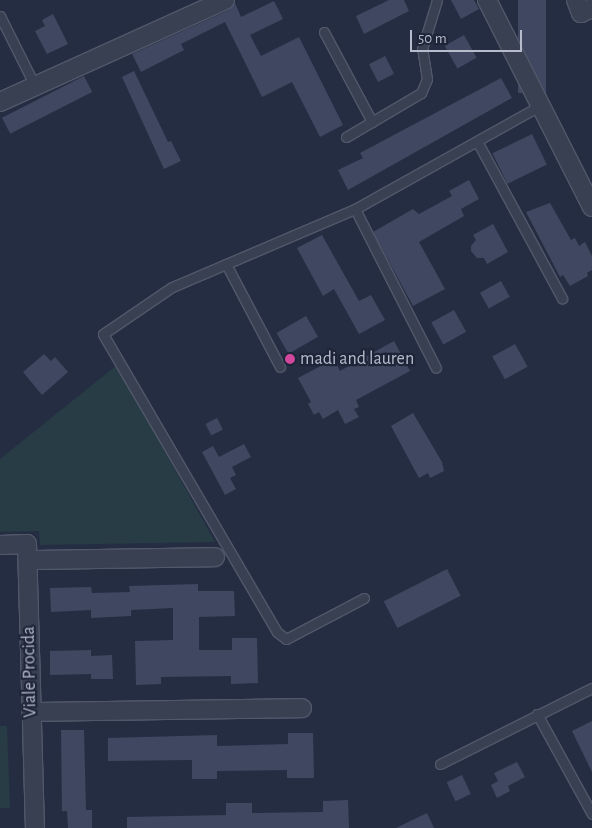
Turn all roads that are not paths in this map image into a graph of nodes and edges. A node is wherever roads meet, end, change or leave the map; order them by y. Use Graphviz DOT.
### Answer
graph roads {
  1 [pos="225,0"];
  2 [pos="437,0"];
  3 [pos="487,0"];
  4 [pos="576,0"];
  5 [pos="592,8"];
  6 [pos="0,16"];
  7 [pos="324,32"];
  8 [pos="35,86"];
  9 [pos="0,102"];
  10 [pos="541,105"];
  11 [pos="372,122"];
  12 [pos="346,137"];
  13 [pos="477,141"];
  14 [pos="592,207"];
  15 [pos="354,209"];
  16 [pos="226,264"];
  17 [pos="562,298"];
  18 [pos="280,367"];
  19 [pos="436,368"];
  20 [pos="0,545"];
  21 [pos="215,557"];
  22 [pos="28,560"];
  23 [pos="364,598"];
  24 [pos="592,688"];
  25 [pos="302,708"];
  26 [pos="31,712"];
  27 [pos="538,714"];
  28 [pos="440,764"];
  29 [pos="592,814"];
  30 [pos="35,828"];
  1 -- 8 [label="street"];
  2 -- 11 [label="lane"];
  3 -- 10 [label="street"];
  4 -- 5 [label="street"];
  6 -- 8 [label="lane"];
  7 -- 11 [label="lane"];
  8 -- 9 [label="street"];
  10 -- 13 [label="lane"];
  10 -- 14 [label="street"];
  11 -- 12 [label="lane"];
  13 -- 15 [label="lane"];
  13 -- 17 [label="lane"];
  15 -- 16 [label="lane"];
  15 -- 19 [label="lane"];
  16 -- 18 [label="lane"];
  16 -- 23 [label="lane"];
  20 -- 22 [label="street"];
  21 -- 22 [label="street"];
  22 -- 26 [label="street, Viale Procida"];
  24 -- 27 [label="lane"];
  25 -- 26 [label="street"];
  26 -- 30 [label="street, Viale Procida"];
  27 -- 28 [label="lane"];
  27 -- 29 [label="lane"];
}
